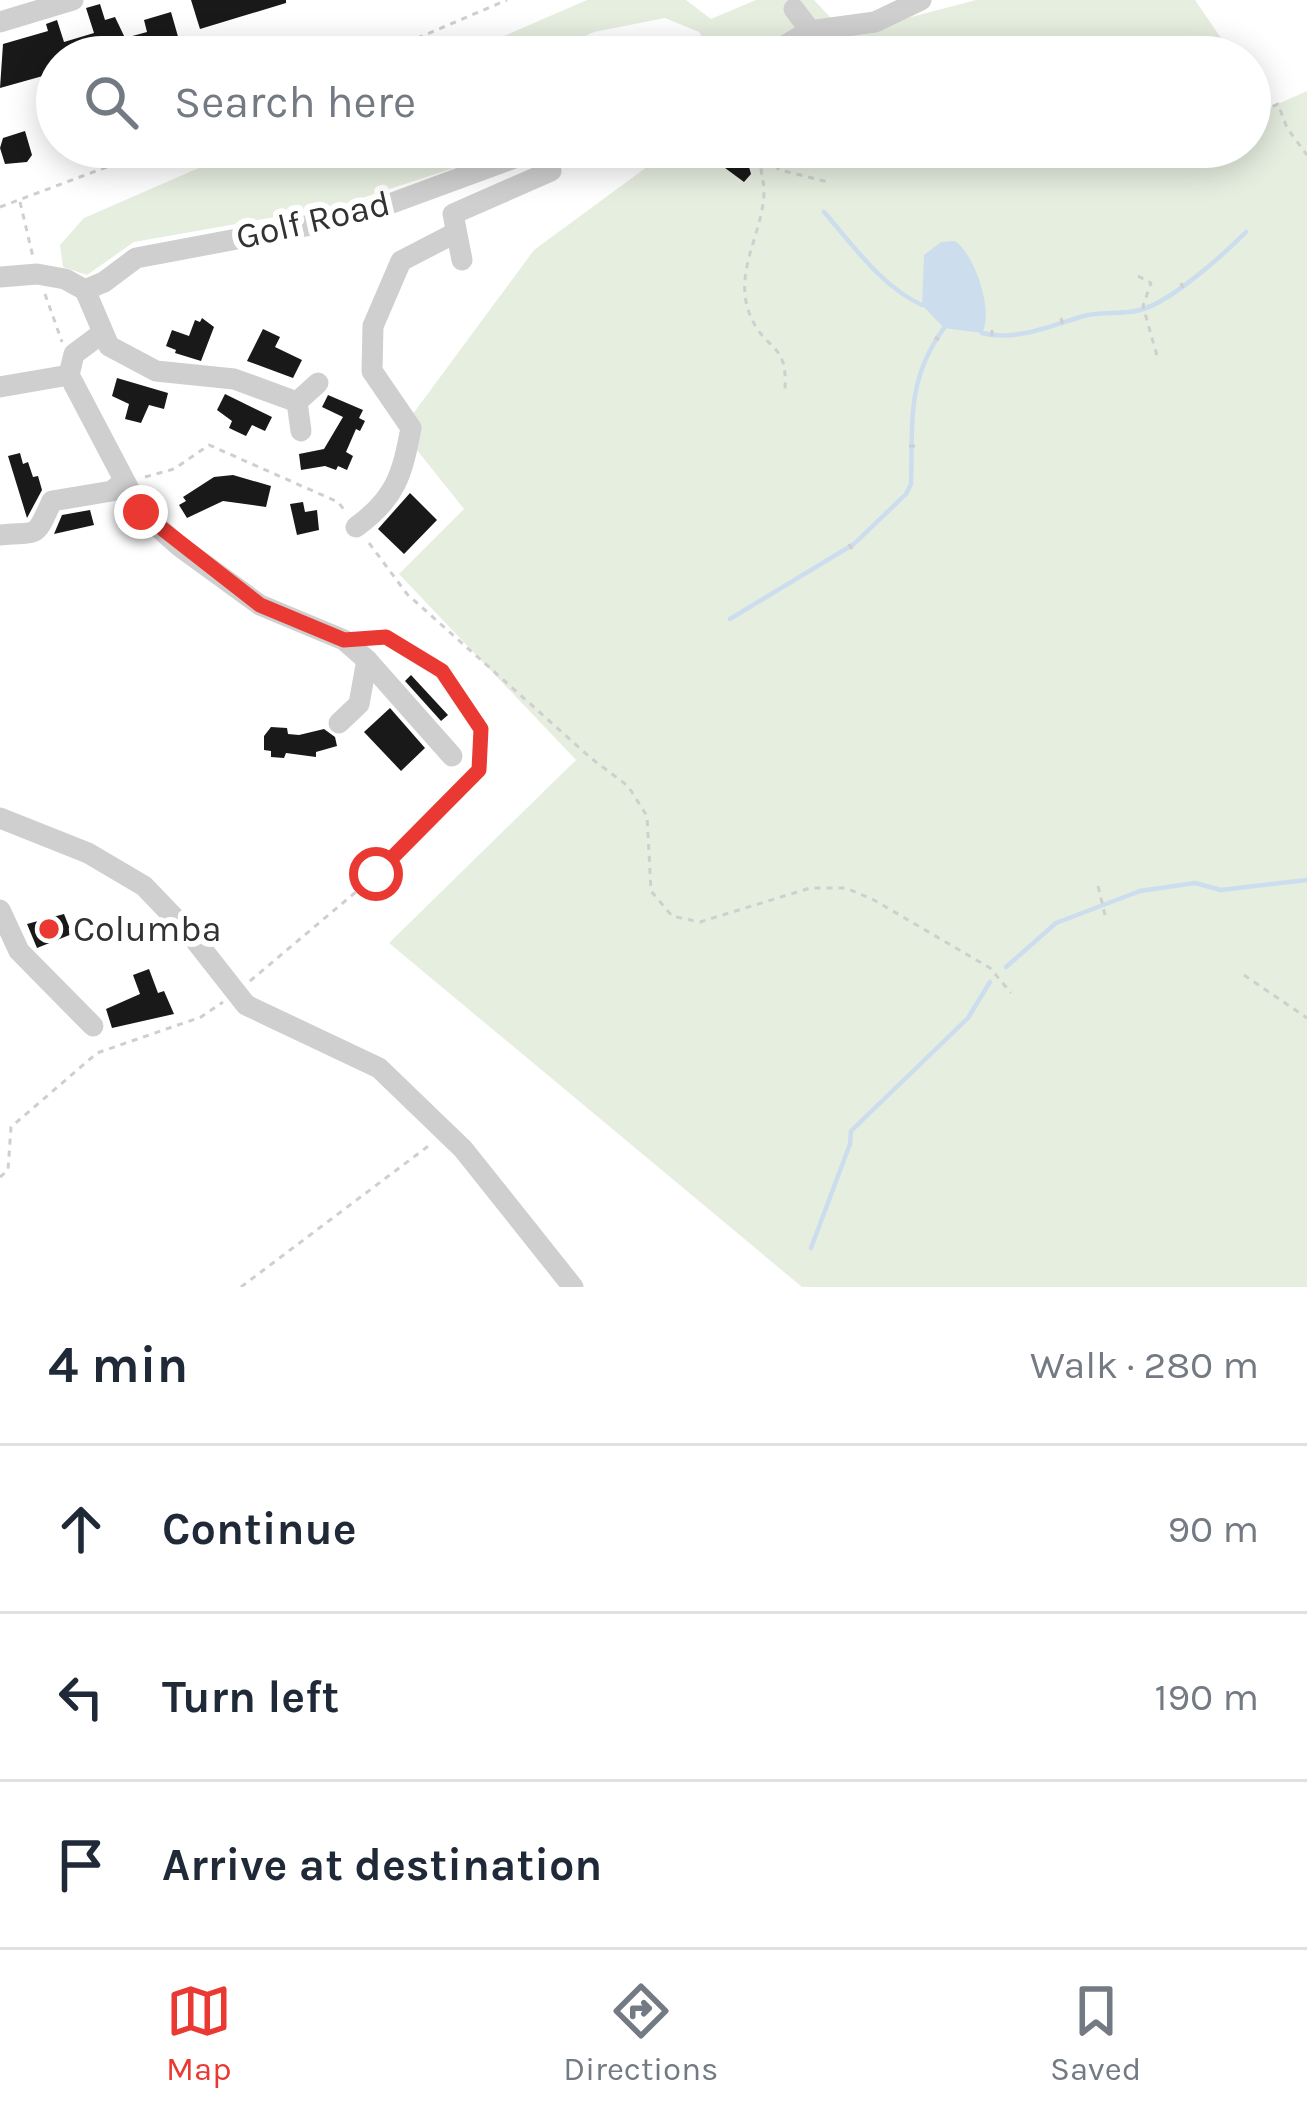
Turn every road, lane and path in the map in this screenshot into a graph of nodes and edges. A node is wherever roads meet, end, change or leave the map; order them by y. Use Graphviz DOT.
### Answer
graph roads {
  1 [pos="73,0"];
  2 [pos="508,0"];
  3 [pos="922,0"];
  4 [pos="794,9"];
  5 [pos="0,22"];
  6 [pos="423,36"];
  7 [pos="814,36"];
  8 [pos="823,36"];
  9 [pos="1271,107"];
  10 [pos="1307,155"];
  11 [pos="105,168"];
  12 [pos="491,168"];
  13 [pos="550,168"];
  14 [pos="760,168"];
  15 [pos="775,168"];
  16 [pos="827,182"];
  17 [pos="449,185"];
  18 [pos="20,200"];
  19 [pos="0,207"];
  20 [pos="454,223"];
  21 [pos="462,260"];
  22 [pos="37,274"];
  23 [pos="1138,276"];
  24 [pos="0,277"];
  25 [pos="85,290"];
  26 [pos="1061,318"];
  27 [pos="1064,329"];
  28 [pos="992,330"];
  29 [pos="101,334"];
  30 [pos="992,339"];
  31 [pos="1157,356"];
  32 [pos="69,368"];
  33 [pos="318,383"];
  34 [pos="0,387"];
  35 [pos="785,389"];
  36 [pos="297,402"];
  37 [pos="301,430"];
  38 [pos="123,482"];
  39 [pos="356,526"];
  40 [pos="0,535"];
  41 [pos="344,640"];
  42 [pos="367,660"];
  43 [pos="359,704"];
  44 [pos="339,723"];
  45 [pos="366,727"];
  46 [pos="452,756"];
  47 [pos="0,818"];
  48 [pos="1098,886"];
  49 [pos="0,910"];
  50 [pos="1105,915"];
  51 [pos="1244,975"];
  52 [pos="1011,992"];
  53 [pos="236,993"];
  54 [pos="1307,1018"];
  55 [pos="93,1027"];
  56 [pos="442,1128"];
  57 [pos="10,1143"];
  58 [pos="0,1145"];
  59 [pos="0,1177"];
  60 [pos="241,1287"];
  61 [pos="573,1287"];
  1 -- 5 [label="street"];
  2 -- 6 [label="path"];
  3 -- 8 [label="street"];
  4 -- 7 [label="street"];
  9 -- 10 [label="path"];
  11 -- 18 [label="path"];
  12 -- 17 [label="street, Golf Road"];
  13 -- 20 [label="street"];
  14 -- 35 [label="path"];
  15 -- 16 [label="path"];
  17 -- 20 [label="street"];
  17 -- 25 [label="street, Golf Road"];
  18 -- 19 [label="path"];
  18 -- 22 [label="path"];
  20 -- 21 [label="street"];
  20 -- 39 [label="street"];
  22 -- 24 [label="street"];
  22 -- 25 [label="street"];
  22 -- 32 [label="path"];
  23 -- 31 [label="path"];
  25 -- 29 [label="street"];
  26 -- 27 [label="path"];
  28 -- 30 [label="path"];
  29 -- 32 [label="street"];
  29 -- 36 [label="street"];
  32 -- 34 [label="street"];
  32 -- 38 [label="street"];
  33 -- 36 [label="street"];
  36 -- 37 [label="street"];
  38 -- 39 [label="path"];
  38 -- 40 [label="street"];
  38 -- 41 [label="street"];
  39 -- 52 [label="path"];
  41 -- 42 [label="street"];
  41 -- 53 [label="path"];
  42 -- 43 [label="street"];
  42 -- 46 [label="street"];
  43 -- 44 [label="street"];
  43 -- 45 [label="street"];
  47 -- 53 [label="street"];
  48 -- 50 [label="path"];
  49 -- 55 [label="street"];
  51 -- 54 [label="path"];
  53 -- 56 [label="street"];
  53 -- 57 [label="path"];
  56 -- 60 [label="path"];
  56 -- 61 [label="street"];
  57 -- 58 [label="path"];
  57 -- 59 [label="path"];
}
